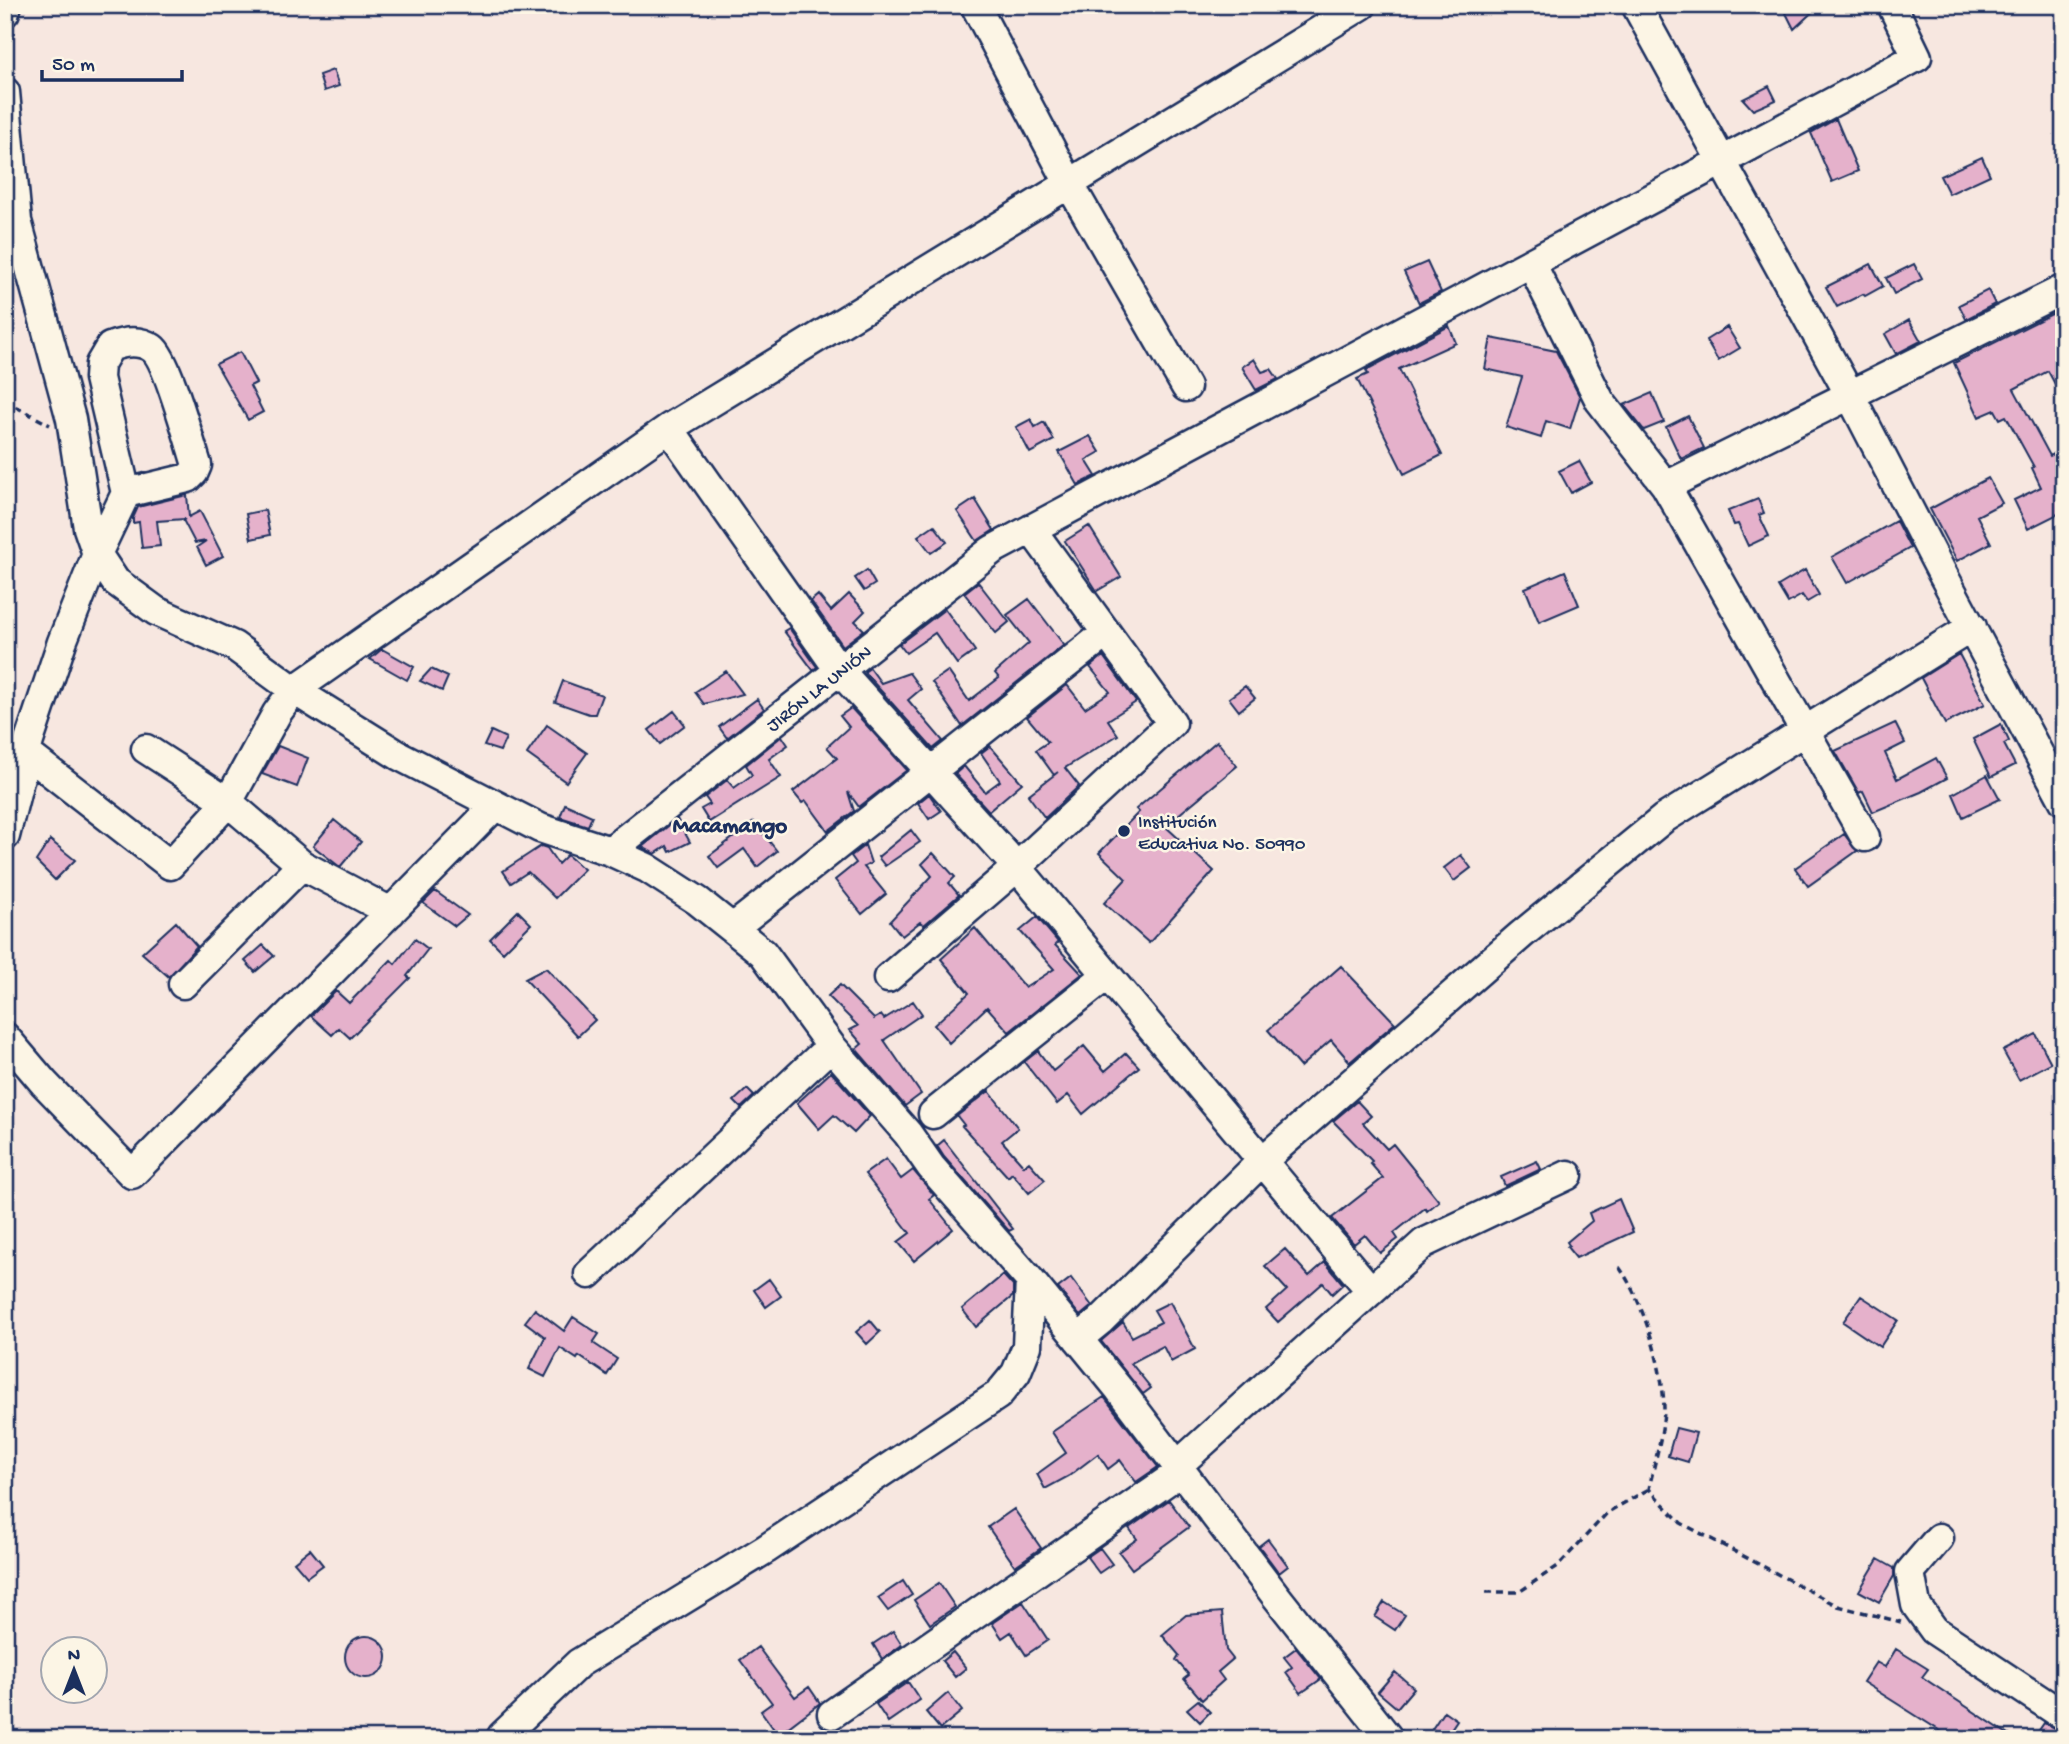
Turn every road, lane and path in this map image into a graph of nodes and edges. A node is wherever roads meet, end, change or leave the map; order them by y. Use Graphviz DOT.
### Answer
graph roads {
  1 [pos="7,5"];
  2 [pos="975,5"];
  3 [pos="1362,5"];
  4 [pos="1636,5"];
  5 [pos="1892,5"];
  6 [pos="5,12"];
  7 [pos="5,92"];
  8 [pos="1722,161"];
  9 [pos="1070,185"];
  10 [pos="1531,263"];
  11 [pos="2064,289"];
  12 [pos="1186,387"];
  13 [pos="1850,395"];
  14 [pos="5,401"];
  15 [pos="669,428"];
  16 [pos="73,438"];
  17 [pos="1666,486"];
  18 [pos="126,493"];
  19 [pos="1031,529"];
  20 [pos="97,555"];
  21 [pos="1972,627"];
  22 [pos="1106,633"];
  23 [pos="839,670"];
  24 [pos="294,691"];
  25 [pos="1807,732"];
  26 [pos="146,749"];
  27 [pos="26,753"];
  28 [pos="930,772"];
  29 [pos="228,802"];
  30 [pos="2064,802"];
  31 [pos="495,806"];
  32 [pos="5,836"];
  33 [pos="1865,837"];
  34 [pos="610,851"];
  35 [pos="302,865"];
  36 [pos="1017,867"];
  37 [pos="391,912"];
  38 [pos="733,928"];
  39 [pos="1107,975"];
  40 [pos="888,978"];
  41 [pos="183,984"];
  42 [pos="5,1037"];
  43 [pos="831,1046"];
  44 [pos="933,1114"];
  45 [pos="1261,1162"];
  46 [pos="1568,1175"];
  47 [pos="1619,1267"];
  48 [pos="589,1274"];
  49 [pos="1030,1280"];
  50 [pos="1371,1291"];
  51 [pos="1078,1339"];
  52 [pos="1180,1467"];
  53 [pos="1649,1489"];
  54 [pos="1939,1538"];
  55 [pos="1486,1592"];
  56 [pos="1934,1630"];
  57 [pos="832,1714"];
  58 [pos="2064,1716"];
  59 [pos="502,1736"];
  60 [pos="1389,1739"];
  1 -- 6 [label="street"];
  2 -- 9 [label="street"];
  3 -- 9 [label="street"];
  4 -- 8 [label="street"];
  5 -- 8 [label="street, JIRÓN LA UNIÓN"];
  7 -- 16 [label="street"];
  8 -- 10 [label="street, JIRÓN LA UNIÓN"];
  8 -- 13 [label="street"];
  9 -- 12 [label="street"];
  9 -- 15 [label="street"];
  10 -- 17 [label="street"];
  10 -- 19 [label="street, JIRÓN LA UNIÓN"];
  11 -- 13 [label="street"];
  13 -- 17 [label="street"];
  13 -- 21 [label="street"];
  14 -- 16 [label="path"];
  15 -- 23 [label="street"];
  15 -- 24 [label="street"];
  16 -- 20 [label="street"];
  17 -- 25 [label="street"];
  18 -- 18 [label="street"];
  18 -- 20 [label="street"];
  19 -- 22 [label="street"];
  19 -- 23 [label="street, JIRÓN LA UNIÓN"];
  20 -- 24 [label="street"];
  20 -- 27 [label="street"];
  21 -- 25 [label="street"];
  21 -- 30 [label="street"];
  22 -- 28 [label="street"];
  22 -- 36 [label="street"];
  23 -- 28 [label="street"];
  23 -- 34 [label="street, JIRÓN LA UNIÓN"];
  24 -- 29 [label="street"];
  24 -- 31 [label="street"];
  25 -- 33 [label="street"];
  25 -- 45 [label="street"];
  26 -- 29 [label="street"];
  27 -- 29 [label="street"];
  27 -- 32 [label="street"];
  28 -- 36 [label="street"];
  28 -- 38 [label="street"];
  29 -- 35 [label="street"];
  31 -- 34 [label="street"];
  31 -- 37 [label="street"];
  34 -- 38 [label="street"];
  35 -- 37 [label="street"];
  35 -- 41 [label="street"];
  36 -- 39 [label="street"];
  36 -- 40 [label="street"];
  37 -- 42 [label="street"];
  38 -- 43 [label="street"];
  39 -- 44 [label="street"];
  39 -- 45 [label="street"];
  43 -- 48 [label="street"];
  43 -- 49 [label="street"];
  45 -- 50 [label="street"];
  45 -- 51 [label="street"];
  46 -- 50 [label="street"];
  47 -- 53 [label="path"];
  49 -- 51 [label="street"];
  49 -- 59 [label="street"];
  50 -- 52 [label="street"];
  51 -- 52 [label="street"];
  52 -- 57 [label="street"];
  52 -- 60 [label="street"];
  53 -- 55 [label="path"];
  53 -- 56 [label="path"];
  54 -- 56 [label="street"];
  56 -- 58 [label="street"];
}
